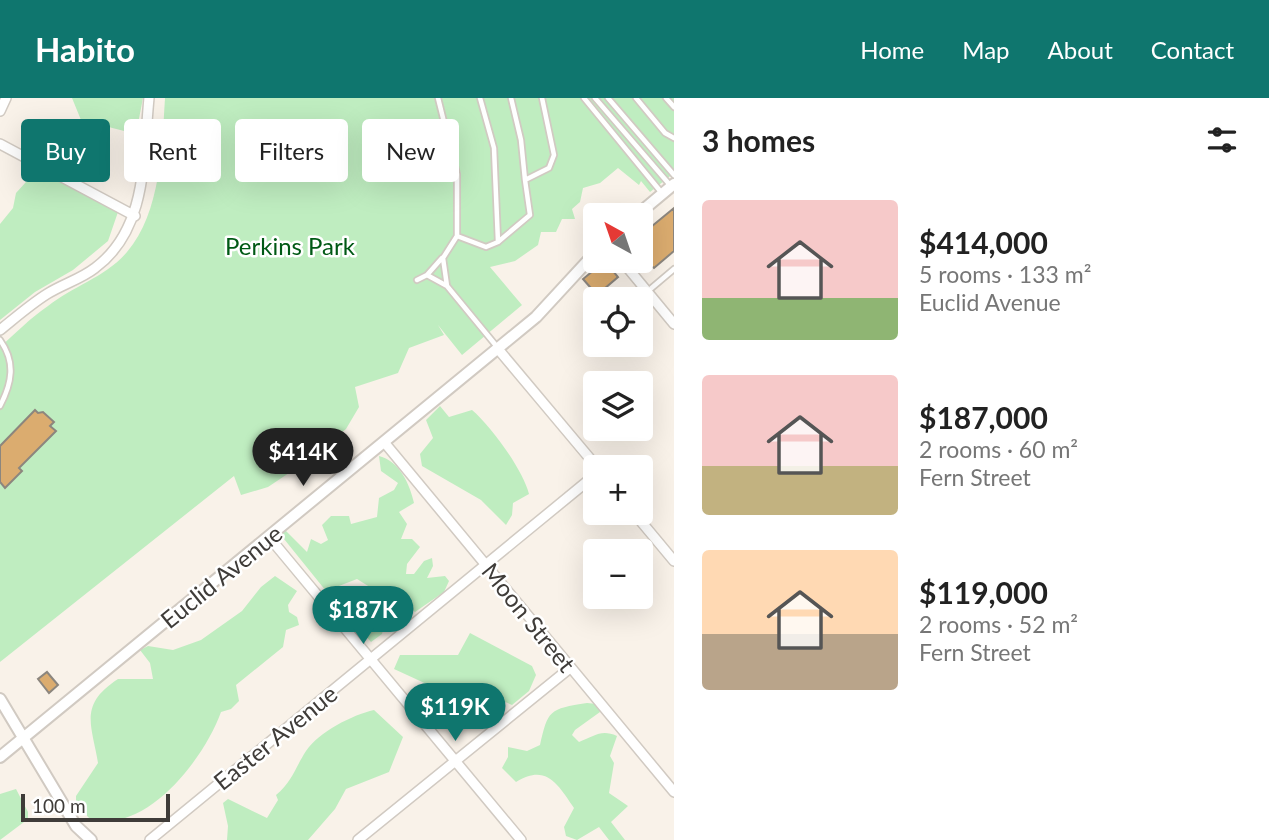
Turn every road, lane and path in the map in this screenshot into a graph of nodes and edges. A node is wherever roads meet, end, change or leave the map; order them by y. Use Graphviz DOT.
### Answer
graph roads {
  1 [pos="6,98"];
  2 [pos="149,98"];
  3 [pos="438,98"];
  4 [pos="480,98"];
  5 [pos="511,98"];
  6 [pos="542,98"];
  7 [pos="584,98"];
  8 [pos="595,98"];
  9 [pos="608,98"];
  10 [pos="636,98"];
  11 [pos="666,98"];
  12 [pos="674,107"];
  13 [pos="0,111"];
  14 [pos="674,138"];
  15 [pos="0,144"];
  16 [pos="525,180"];
  17 [pos="670,185"];
  18 [pos="650,203"];
  19 [pos="135,216"];
  20 [pos="457,236"];
  21 [pos="498,242"];
  22 [pos="443,258"];
  23 [pos="583,267"];
  24 [pos="674,268"];
  25 [pos="632,273"];
  26 [pos="427,275"];
  27 [pos="417,281"];
  28 [pos="447,286"];
  29 [pos="644,287"];
  30 [pos="652,287"];
  31 [pos="653,298"];
  32 [pos="674,324"];
  33 [pos="0,330"];
  34 [pos="0,340"];
  35 [pos="498,349"];
  36 [pos="0,407"];
  37 [pos="384,442"];
  38 [pos="587,455"];
  39 [pos="583,485"];
  40 [pos="644,525"];
  41 [pos="269,537"];
  42 [pos="674,561"];
  43 [pos="486,564"];
  44 [pos="371,659"];
  45 [pos="570,668"];
  46 [pos="0,699"];
  47 [pos="24,738"];
  48 [pos="0,757"];
  49 [pos="455,761"];
  50 [pos="674,792"];
  51 [pos="91,840"];
  52 [pos="150,840"];
  53 [pos="358,840"];
  54 [pos="521,840"];
  1 -- 13 [label="street"];
  2 -- 19 [label="street"];
  3 -- 20 [label="lane"];
  4 -- 21 [label="lane"];
  5 -- 16 [label="lane"];
  6 -- 16 [label="lane"];
  7 -- 17 [label="lane"];
  8 -- 17 [label="lane"];
  9 -- 17 [label="lane"];
  10 -- 14 [label="lane"];
  11 -- 12 [label="lane"];
  15 -- 19 [label="street"];
  16 -- 21 [label="lane"];
  17 -- 18 [label="street"];
  19 -- 33 [label="street"];
  20 -- 21 [label="lane"];
  20 -- 22 [label="lane"];
  22 -- 26 [label="lane"];
  22 -- 28 [label="lane"];
  23 -- 35 [label="street, Euclid Avenue"];
  24 -- 30 [label="lane"];
  25 -- 29 [label="street"];
  26 -- 27 [label="lane"];
  26 -- 28 [label="lane"];
  28 -- 35 [label="lane"];
  31 -- 32 [label="street"];
  34 -- 36 [label="lane"];
  35 -- 37 [label="street, Euclid Avenue"];
  35 -- 38 [label="street"];
  37 -- 41 [label="street, Euclid Avenue"];
  37 -- 43 [label="street, Moon Street"];
  39 -- 43 [label="street, Easter Avenue"];
  40 -- 42 [label="street"];
  41 -- 44 [label="street"];
  41 -- 47 [label="street, Euclid Avenue"];
  43 -- 44 [label="street, Easter Avenue"];
  43 -- 45 [label="street, Moon Street"];
  44 -- 49 [label="street"];
  44 -- 52 [label="street, Easter Avenue"];
  45 -- 49 [label="street"];
  45 -- 50 [label="street, Moon Street"];
  46 -- 47 [label="street"];
  47 -- 48 [label="street, Euclid Avenue"];
  47 -- 51 [label="street"];
  49 -- 53 [label="street"];
  49 -- 54 [label="street"];
}
